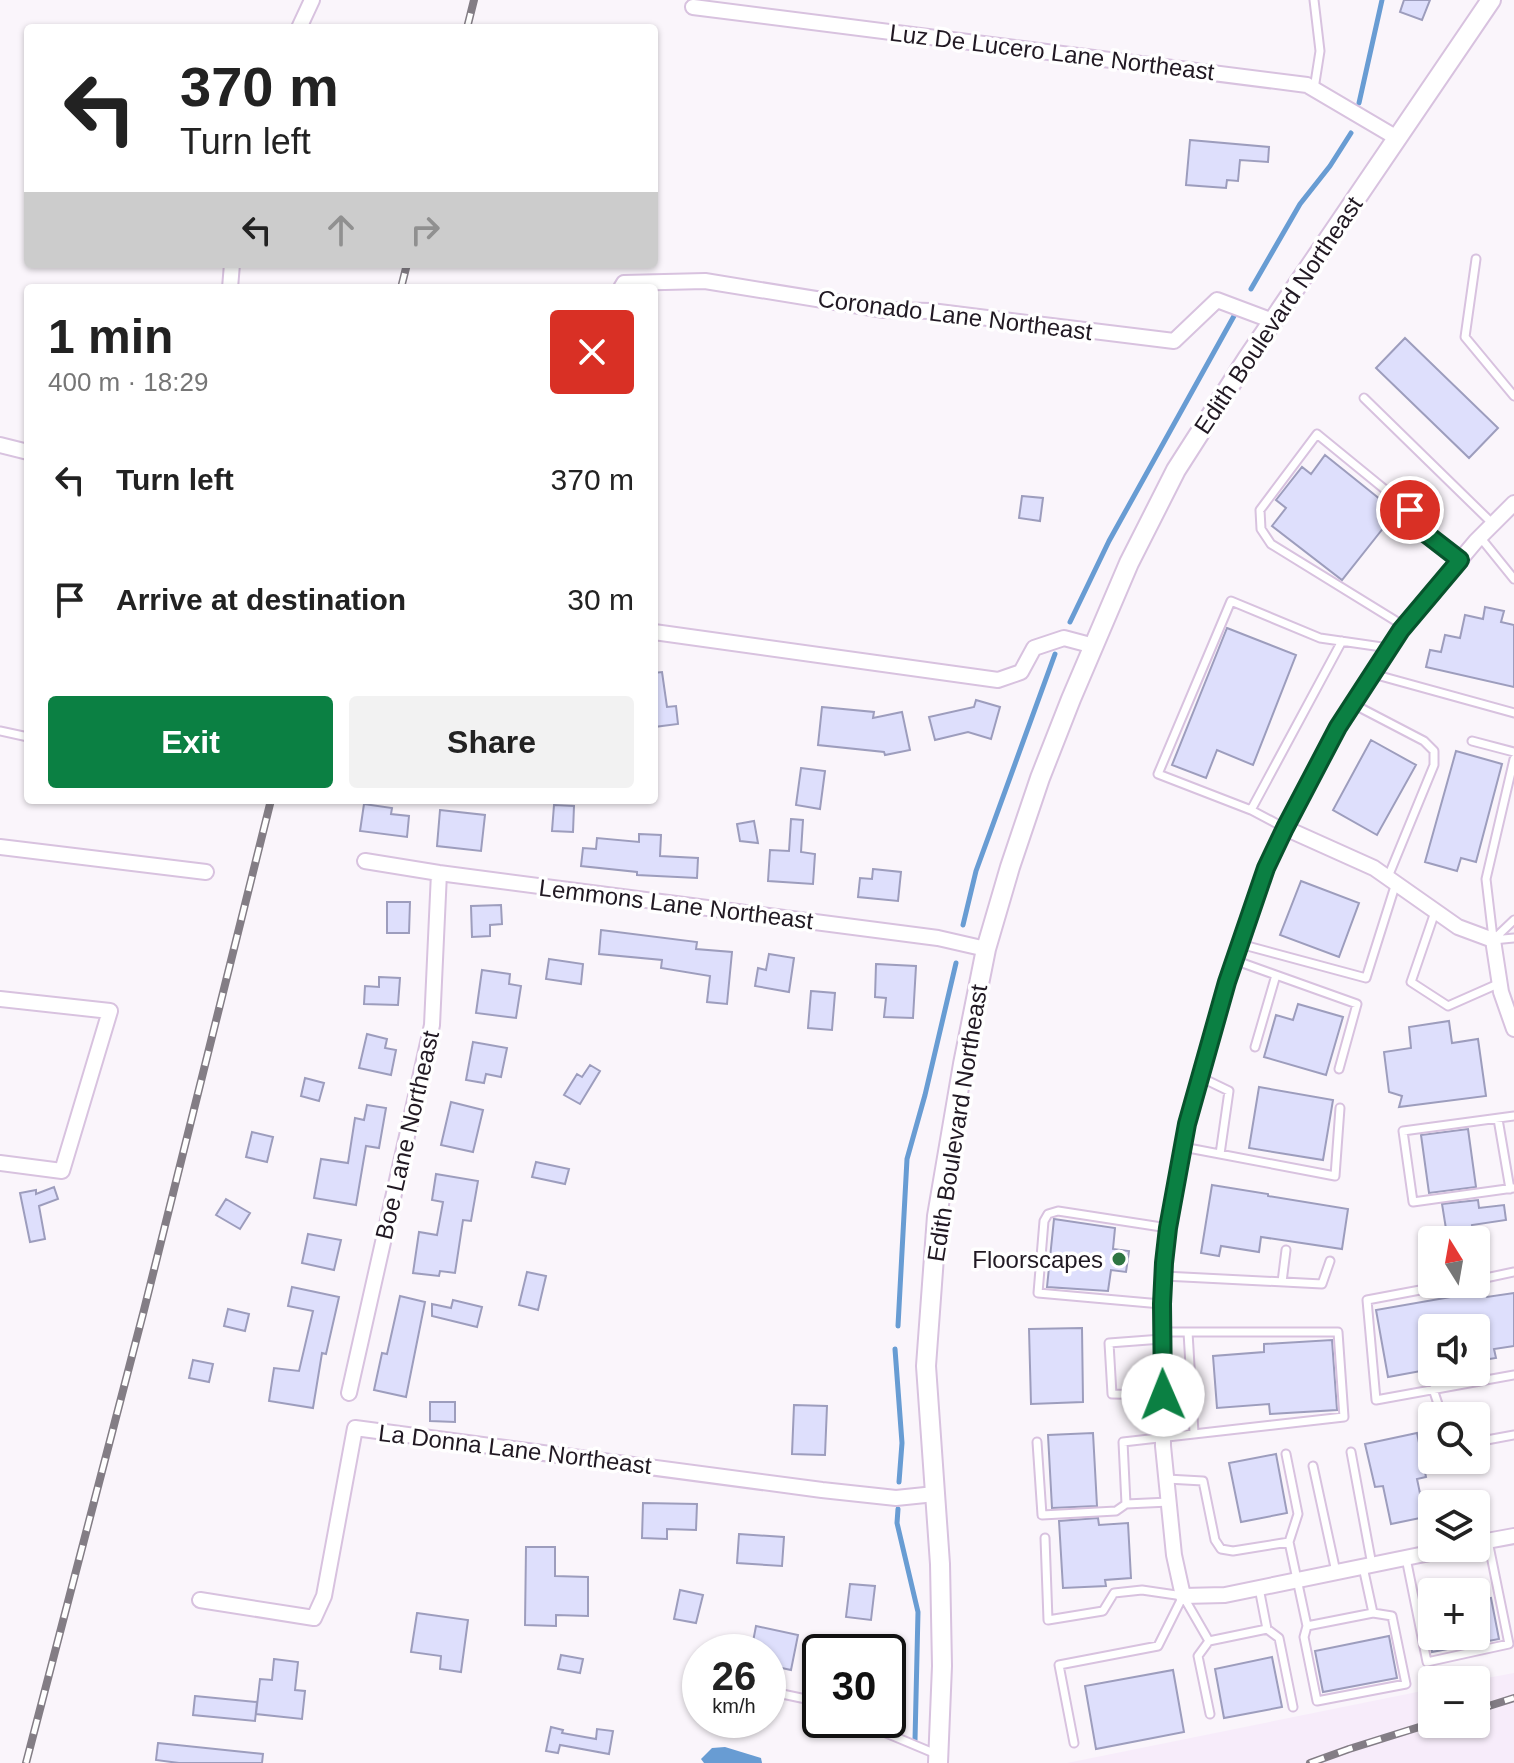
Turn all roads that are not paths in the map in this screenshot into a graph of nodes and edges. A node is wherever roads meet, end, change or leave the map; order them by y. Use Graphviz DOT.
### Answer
graph roads {
  1 [pos="312,0"];
  2 [pos="1314,0"];
  3 [pos="1491,0"];
  4 [pos="693,7"];
  5 [pos="301,24"];
  6 [pos="1314,89"];
  7 [pos="1397,138"];
  8 [pos="1476,259"];
  9 [pos="623,284"];
  10 [pos="1273,321"];
  11 [pos="1514,396"];
  12 [pos="1364,398"];
  13 [pos="0,445"];
  14 [pos="24,451"];
  15 [pos="1514,503"];
  16 [pos="1493,524"];
  17 [pos="1480,537"];
  18 [pos="1460,560"];
  19 [pos="1514,579"];
  20 [pos="1404,626"];
  21 [pos="658,633"];
  22 [pos="1342,641"];
  23 [pos="1094,646"];
  24 [pos="1389,648"];
  25 [pos="1372,674"];
  26 [pos="1353,704"];
  27 [pos="1514,713"];
  28 [pos="0,731"];
  29 [pos="24,736"];
  30 [pos="1472,741"];
  31 [pos="1514,752"];
  32 [pos="1514,759"];
  33 [pos="1251,810"];
  34 [pos="1285,828"];
  35 [pos="0,847"];
  36 [pos="365,861"];
  37 [pos="206,872"];
  38 [pos="439,873"];
  39 [pos="1392,880"];
  40 [pos="1436,909"];
  41 [pos="1514,920"];
  42 [pos="1514,938"];
  43 [pos="1493,940"];
  44 [pos="1240,944"];
  45 [pos="986,949"];
  46 [pos="1234,960"];
  47 [pos="1276,975"];
  48 [pos="1500,983"];
  49 [pos="0,999"];
  50 [pos="1514,1029"];
  51 [pos="1255,1047"];
  52 [pos="1339,1069"];
  53 [pos="1200,1077"];
  54 [pos="1340,1108"];
  55 [pos="1514,1116"];
  56 [pos="1498,1119"];
  57 [pos="1183,1147"];
  58 [pos="1220,1154"];
  59 [pos="0,1163"];
  60 [pos="1512,1189"];
  61 [pos="1168,1228"];
  62 [pos="1286,1250"];
  63 [pos="1330,1261"];
  64 [pos="1514,1272"];
  65 [pos="1164,1276"];
  66 [pos="1490,1277"];
  67 [pos="1282,1282"];
  68 [pos="1418,1290"];
  69 [pos="1162,1304"];
  70 [pos="1188,1332"];
  71 [pos="1162,1335"];
  72 [pos="1514,1375"];
  73 [pos="1433,1389"];
  74 [pos="349,1393"];
  75 [pos="1163,1395"];
  76 [pos="1437,1402"];
  77 [pos="1194,1433"];
  78 [pos="1514,1435"];
  79 [pos="1163,1436"];
  80 [pos="1490,1439"];
  81 [pos="1037,1442"];
  82 [pos="1351,1452"];
  83 [pos="1286,1454"];
  84 [pos="1313,1466"];
  85 [pos="1167,1479"];
  86 [pos="935,1494"];
  87 [pos="1169,1502"];
  88 [pos="1126,1504"];
  89 [pos="1514,1536"];
  90 [pos="1045,1538"];
  91 [pos="1490,1540"];
  92 [pos="1289,1542"];
  93 [pos="1418,1556"];
  94 [pos="1406,1558"];
  95 [pos="1487,1562"];
  96 [pos="1368,1566"];
  97 [pos="1336,1572"];
  98 [pos="1298,1580"];
  99 [pos="1259,1588"];
  100 [pos="1183,1596"];
  101 [pos="200,1600"];
  102 [pos="1373,1613"];
  103 [pos="1307,1626"];
  104 [pos="1267,1629"];
  105 [pos="1209,1641"];
  106 [pos="1293,1707"];
  107 [pos="1210,1714"];
  108 [pos="895,1738"];
  109 [pos="1074,1743"];
  110 [pos="938,1759"];
  1 -- 5 [label="street"];
  2 -- 6 [label="lane"];
  3 -- 7 [label="street, Edith Boulevard Northeast"];
  4 -- 6 [label="street, Luz De Lucero Lane Northeast"];
  6 -- 7 [label="street, Luz De Lucero Lane Northeast"];
  7 -- 10 [label="street, Edith Boulevard Northeast"];
  8 -- 11 [label="lane"];
  9 -- 10 [label="street, Coronado Lane Northeast"];
  10 -- 23 [label="street, Edith Boulevard Northeast"];
  12 -- 16 [label="lane"];
  13 -- 14 [label="street"];
  15 -- 16 [label="street"];
  16 -- 17 [label="street"];
  17 -- 18 [label="street"];
  17 -- 19 [label="lane"];
  18 -- 20 [label="street"];
  18 -- 20 [label="lane"];
  20 -- 24 [label="street"];
  21 -- 23 [label="street"];
  22 -- 24 [label="lane"];
  22 -- 33 [label="lane"];
  22 -- 33 [label="lane"];
  23 -- 45 [label="street, Edith Boulevard Northeast"];
  24 -- 25 [label="street"];
  25 -- 26 [label="street"];
  25 -- 27 [label="lane"];
  26 -- 34 [label="street"];
  26 -- 39 [label="lane"];
  28 -- 29 [label="lane"];
  30 -- 31 [label="lane"];
  32 -- 43 [label="lane"];
  33 -- 34 [label="lane"];
  34 -- 39 [label="street"];
  34 -- 44 [label="street"];
  35 -- 37 [label="street"];
  36 -- 38 [label="street, Lemmons Lane Northeast"];
  38 -- 45 [label="street, Lemmons Lane Northeast"];
  38 -- 74 [label="street, Boe Lane Northeast"];
  39 -- 40 [label="street"];
  39 -- 44 [label="lane"];
  40 -- 43 [label="street"];
  40 -- 48 [label="lane"];
  41 -- 43 [label="lane"];
  42 -- 43 [label="lane"];
  43 -- 48 [label="street"];
  44 -- 46 [label="street"];
  45 -- 86 [label="street, Edith Boulevard Northeast"];
  46 -- 47 [label="lane"];
  46 -- 53 [label="street"];
  47 -- 51 [label="lane"];
  47 -- 52 [label="lane"];
  48 -- 50 [label="street"];
  49 -- 59 [label="street"];
  53 -- 57 [label="street"];
  53 -- 58 [label="lane"];
  54 -- 58 [label="lane"];
  55 -- 56 [label="lane"];
  56 -- 60 [label="lane"];
  56 -- 60 [label="lane"];
  57 -- 58 [label="lane"];
  57 -- 61 [label="street"];
  61 -- 65 [label="street"];
  61 -- 69 [label="lane"];
  62 -- 67 [label="lane"];
  63 -- 67 [label="lane"];
  64 -- 66 [label="lane"];
  65 -- 67 [label="lane"];
  65 -- 69 [label="street"];
  68 -- 73 [label="lane"];
  69 -- 71 [label="street"];
  70 -- 71 [label="lane"];
  70 -- 77 [label="lane"];
  70 -- 77 [label="lane"];
  71 -- 75 [label="street"];
  71 -- 75 [label="lane"];
  72 -- 73 [label="lane"];
  73 -- 76 [label="lane"];
  75 -- 79 [label="street"];
  77 -- 79 [label="lane"];
  78 -- 80 [label="lane"];
  79 -- 85 [label="street"];
  79 -- 88 [label="lane"];
  81 -- 88 [label="lane"];
  82 -- 96 [label="lane"];
  83 -- 92 [label="lane"];
  84 -- 97 [label="lane"];
  85 -- 87 [label="street"];
  85 -- 92 [label="lane"];
  86 -- 101 [label="street, La Donna Lane Northeast"];
  86 -- 110 [label="street, Edith Boulevard Northeast"];
  87 -- 88 [label="lane"];
  87 -- 100 [label="street"];
  89 -- 91 [label="street"];
  90 -- 100 [label="lane"];
  92 -- 98 [label="lane"];
  93 -- 94 [label="street"];
  94 -- 95 [label="lane"];
  94 -- 96 [label="street"];
  96 -- 97 [label="street"];
  96 -- 102 [label="lane"];
  97 -- 98 [label="street"];
  98 -- 99 [label="street"];
  98 -- 103 [label="lane"];
  99 -- 100 [label="street"];
  99 -- 104 [label="lane"];
  100 -- 105 [label="lane"];
  100 -- 109 [label="lane"];
  102 -- 103 [label="lane"];
  102 -- 103 [label="lane"];
  104 -- 105 [label="lane"];
  104 -- 106 [label="lane"];
  105 -- 107 [label="lane"];
  108 -- 110 [label="lane"];
}
